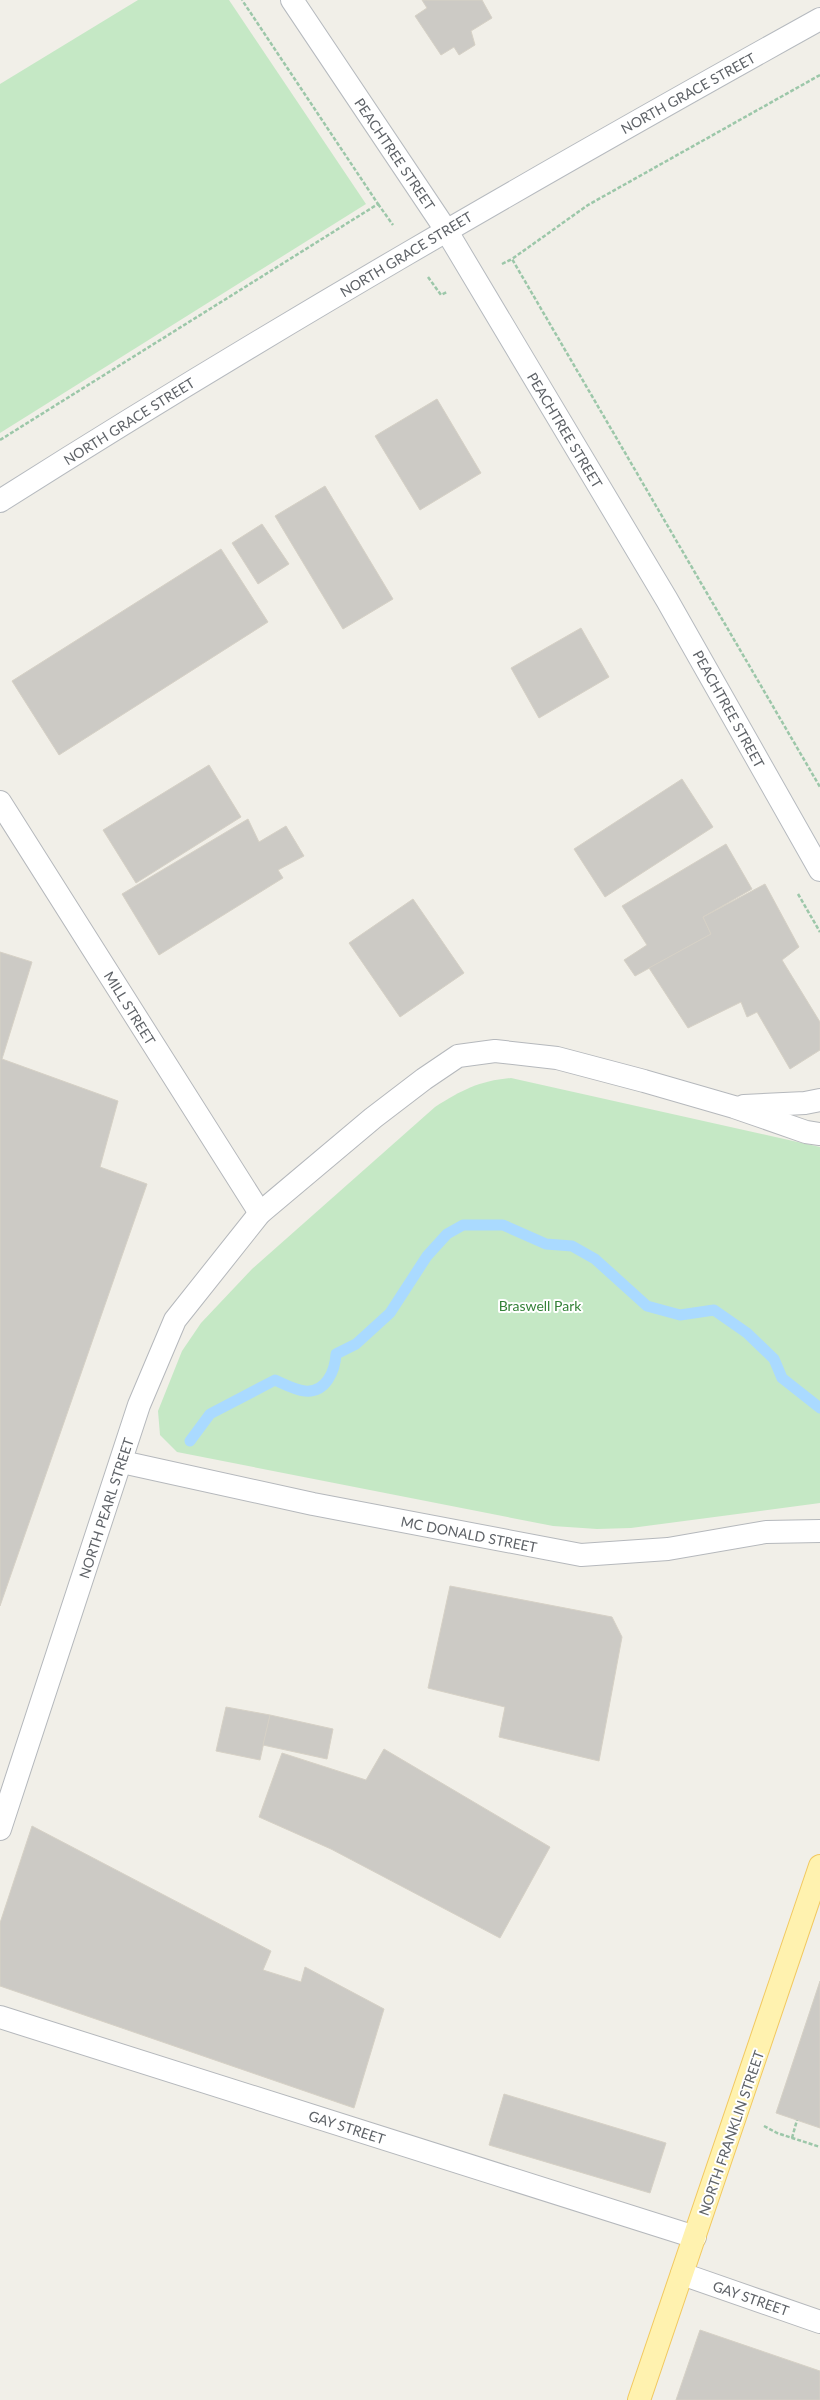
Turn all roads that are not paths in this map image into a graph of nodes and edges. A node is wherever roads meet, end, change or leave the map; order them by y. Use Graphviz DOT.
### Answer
graph roads {
  1 [pos="292,0"];
  2 [pos="820,19"];
  3 [pos="446,230"];
  4 [pos="0,501"];
  5 [pos="0,802"];
  6 [pos="820,870"];
  7 [pos="820,1100"];
  8 [pos="734,1107"];
  9 [pos="820,1134"];
  10 [pos="260,1213"];
  11 [pos="122,1462"];
  12 [pos="820,1531"];
  13 [pos="0,1829"];
  14 [pos="820,1866"];
  15 [pos="0,2017"];
  16 [pos="695,2237"];
  17 [pos="682,2274"];
  18 [pos="820,2322"];
  19 [pos="639,2400"];
  1 -- 3 [label="street, PEACHTREE STREET"];
  2 -- 3 [label="street, NORTH GRACE STREET"];
  3 -- 4 [label="street, NORTH GRACE STREET"];
  3 -- 6 [label="street, PEACHTREE STREET"];
  5 -- 10 [label="street, MILL STREET"];
  7 -- 8 [label="street"];
  8 -- 9 [label="street, NORTH PEARL STREET"];
  8 -- 10 [label="street, NORTH PEARL STREET"];
  10 -- 11 [label="street, NORTH PEARL STREET"];
  11 -- 12 [label="street, MC DONALD STREET"];
  11 -- 13 [label="street, NORTH PEARL STREET"];
  14 -- 16 [label="main road, NORTH FRANKLIN STREET"];
  15 -- 16 [label="street, GAY STREET"];
  16 -- 17 [label="main road, NORTH FRANKLIN STREET"];
  17 -- 18 [label="street, GAY STREET"];
  17 -- 19 [label="main road, NORTH FRANKLIN STREET"];
}
